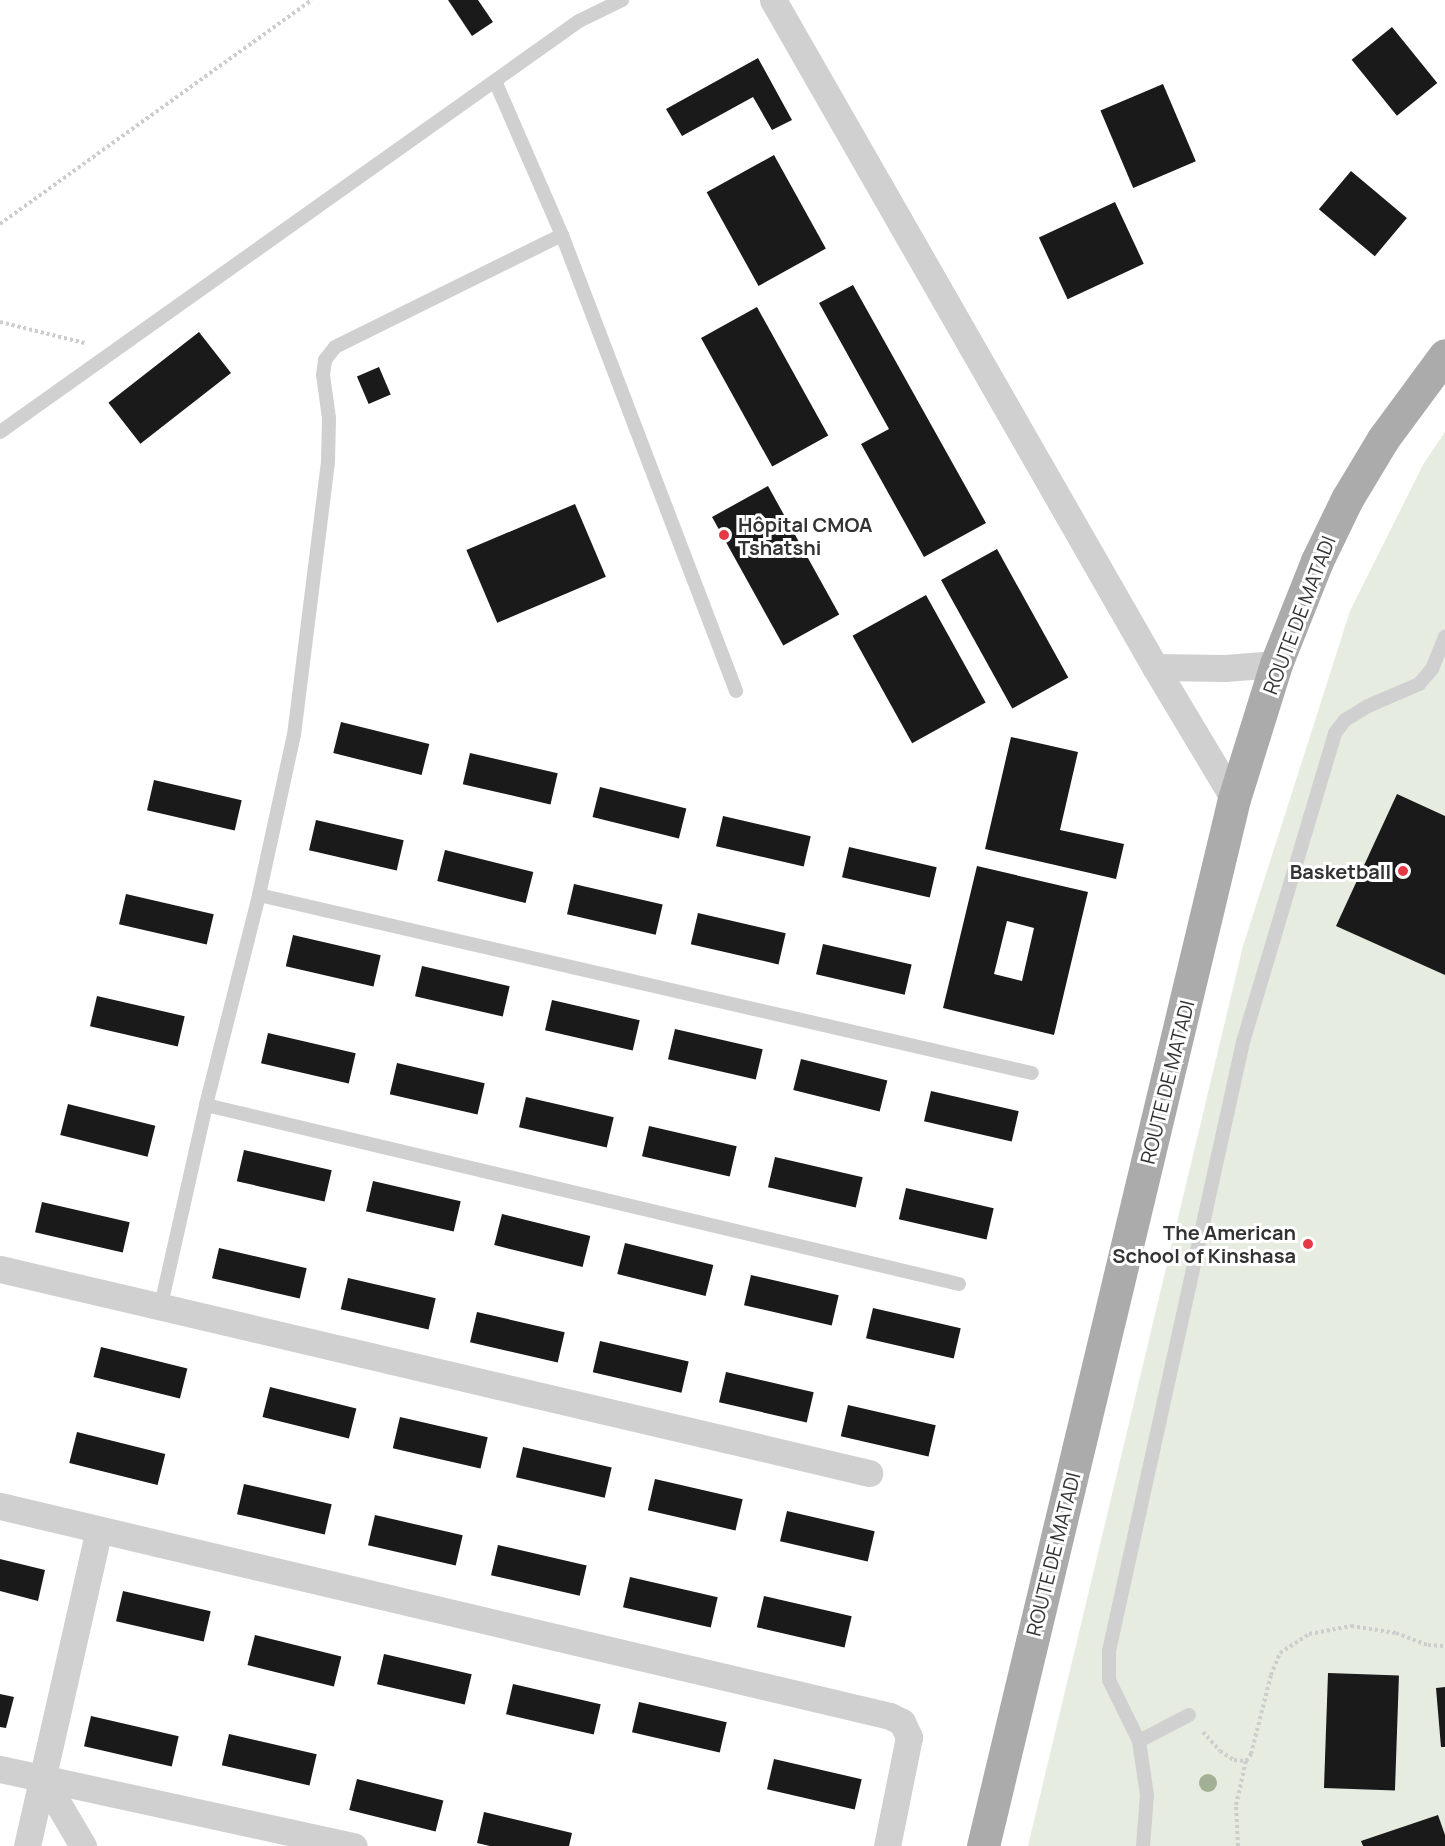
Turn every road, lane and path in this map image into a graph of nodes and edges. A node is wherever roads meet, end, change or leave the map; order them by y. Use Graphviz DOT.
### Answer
graph roads {
  1 [pos="312,0"];
  2 [pos="622,0"];
  3 [pos="773,0"];
  4 [pos="495,81"];
  5 [pos="0,224"];
  6 [pos="562,235"];
  7 [pos="0,322"];
  8 [pos="117,351"];
  9 [pos="1445,355"];
  10 [pos="0,432"];
  11 [pos="1445,636"];
  12 [pos="1276,664"];
  13 [pos="1155,667"];
  14 [pos="736,691"];
  15 [pos="1234,799"];
  16 [pos="259,895"];
  17 [pos="1032,1073"];
  18 [pos="206,1105"];
  19 [pos="0,1269"];
  20 [pos="959,1284"];
  21 [pos="161,1305"];
  22 [pos="869,1473"];
  23 [pos="0,1506"];
  24 [pos="99,1530"];
  25 [pos="1445,1646"];
  26 [pos="1189,1715"];
  27 [pos="1139,1741"];
  28 [pos="1246,1761"];
  29 [pos="0,1769"];
  30 [pos="43,1778"];
  31 [pos="298,1840"];
  32 [pos="27,1846"];
  33 [pos="83,1846"];
  34 [pos="354,1846"];
  35 [pos="887,1846"];
  36 [pos="983,1846"];
  37 [pos="1143,1846"];
  38 [pos="1238,1846"];
  1 -- 5 [label="path"];
  2 -- 4 [label="lane"];
  3 -- 13 [label="street"];
  4 -- 6 [label="lane"];
  4 -- 8 [label="lane"];
  6 -- 14 [label="lane"];
  6 -- 16 [label="lane"];
  7 -- 8 [label="path"];
  8 -- 10 [label="lane"];
  9 -- 12 [label="main road, ROUTE DE MATADI"];
  11 -- 27 [label="lane"];
  12 -- 13 [label="street"];
  12 -- 15 [label="main road, ROUTE DE MATADI"];
  13 -- 15 [label="street"];
  15 -- 36 [label="main road, ROUTE DE MATADI"];
  16 -- 17 [label="lane"];
  16 -- 18 [label="lane"];
  18 -- 20 [label="lane"];
  18 -- 21 [label="lane"];
  19 -- 21 [label="street"];
  21 -- 22 [label="street"];
  23 -- 24 [label="street"];
  24 -- 30 [label="street"];
  24 -- 35 [label="street"];
  25 -- 28 [label="path"];
  26 -- 27 [label="lane"];
  26 -- 28 [label="path"];
  27 -- 37 [label="lane"];
  28 -- 38 [label="path"];
  29 -- 30 [label="street"];
  30 -- 31 [label="street"];
  30 -- 32 [label="street"];
  30 -- 33 [label="street"];
  31 -- 34 [label="street"];
}
